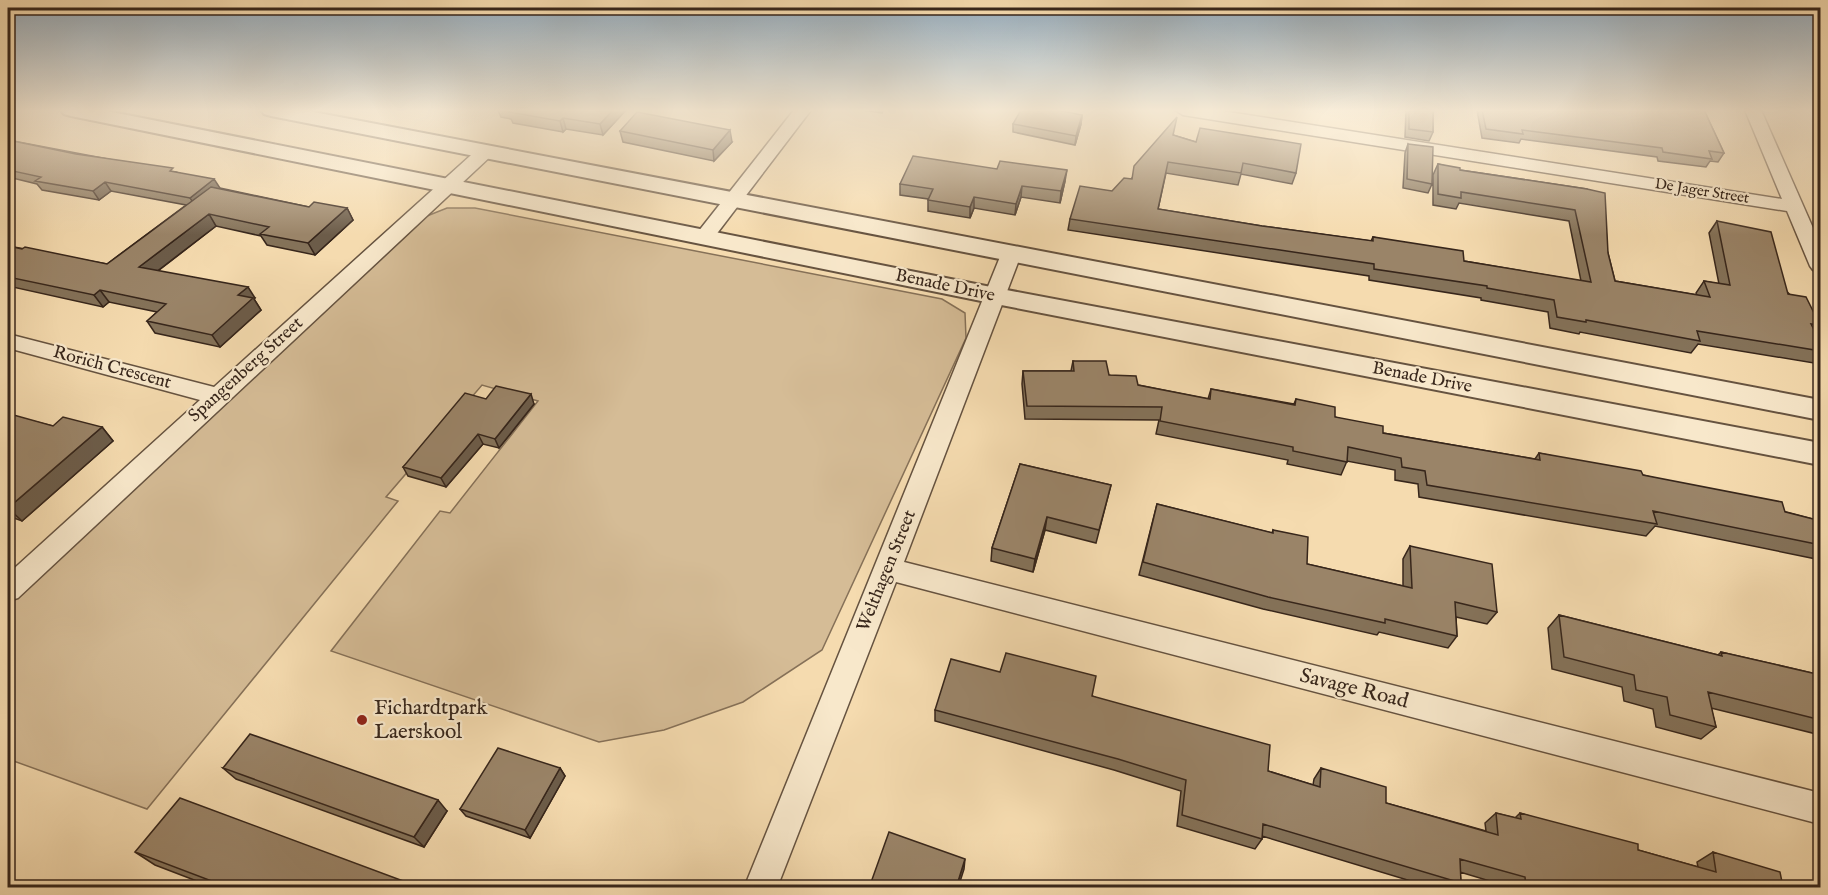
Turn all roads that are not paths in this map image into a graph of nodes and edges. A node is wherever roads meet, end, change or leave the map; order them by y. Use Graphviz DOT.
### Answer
graph roads {
  1 [pos="281,152"];
  2 [pos="485,152"];
  3 [pos="490,152"];
  4 [pos="771,152"];
  5 [pos="1448,152"];
  6 [pos="1770,152"];
  7 [pos="448,185"];
  8 [pos="734,199"];
  9 [pos="1793,206"];
  10 [pos="705,236"];
  11 [pos="1012,252"];
  12 [pos="1821,266"];
  13 [pos="996,296"];
  14 [pos="8,341"];
  15 [pos="217,396"];
  16 [pos="1821,410"];
  17 [pos="1821,454"];
  18 [pos="888,569"];
  19 [pos="8,590"];
  20 [pos="1821,809"];
  21 [pos="760,888"];
  1 -- 7 [label="street, Benade Drive"];
  2 -- 7 [label="street, Spangenberg Street"];
  3 -- 8 [label="street"];
  4 -- 8 [label="street"];
  5 -- 9 [label="street, De Jager Street"];
  6 -- 9 [label="street"];
  7 -- 10 [label="street, Benade Drive"];
  7 -- 15 [label="street, Spangenberg Street"];
  8 -- 10 [label="street"];
  8 -- 11 [label="street"];
  9 -- 12 [label="street"];
  10 -- 13 [label="street, Benade Drive"];
  11 -- 13 [label="street, Welthagen Street"];
  11 -- 16 [label="street"];
  13 -- 17 [label="street, Benade Drive"];
  13 -- 18 [label="street, Welthagen Street"];
  14 -- 15 [label="street, Rorich Crescent"];
  15 -- 19 [label="street, Spangenberg Street"];
  18 -- 20 [label="street, Savage Road"];
  18 -- 21 [label="street, Welthagen Street"];
}
